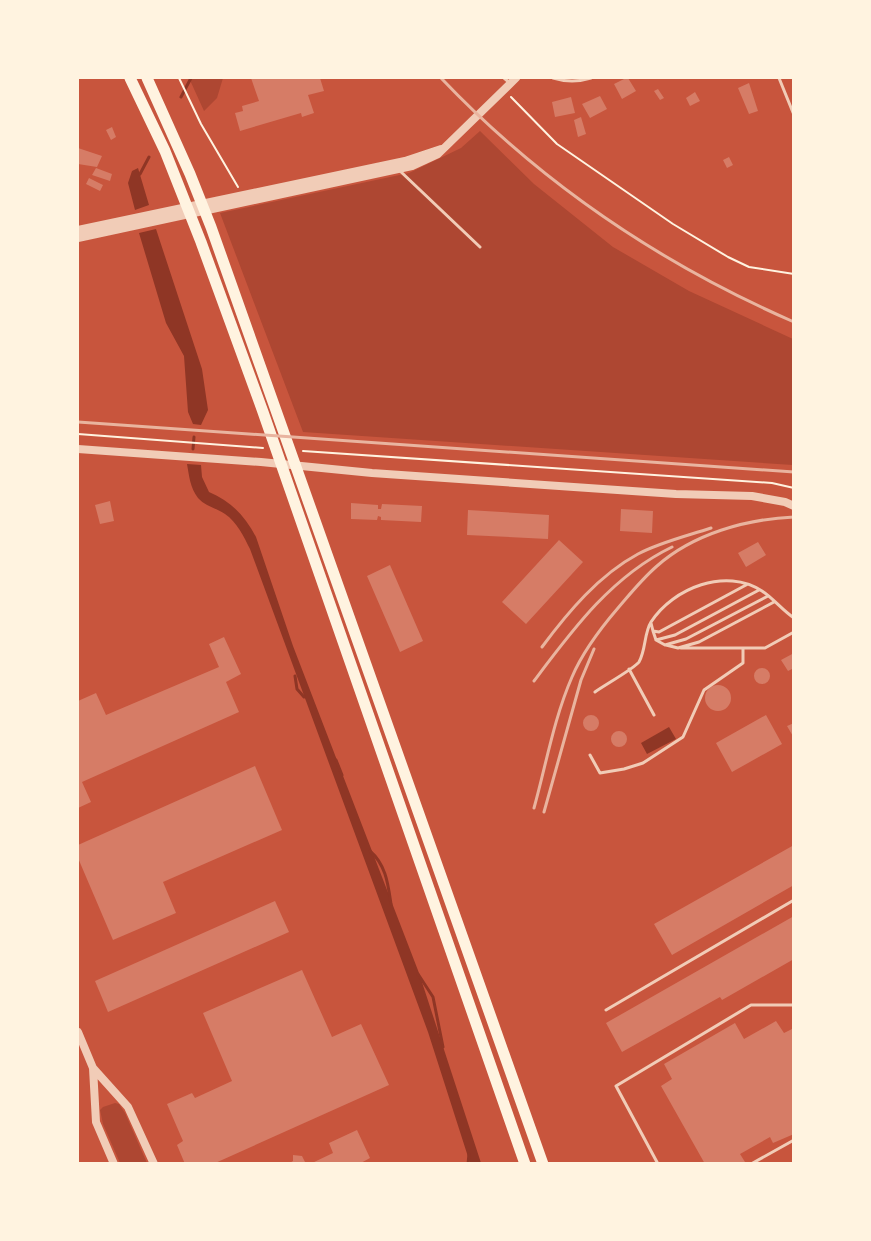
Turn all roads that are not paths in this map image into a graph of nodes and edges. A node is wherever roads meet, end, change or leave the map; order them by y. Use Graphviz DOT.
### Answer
graph roads {
  1 [pos="130,78"];
  2 [pos="147,78"];
  3 [pos="504,78"];
  4 [pos="524,78"];
  5 [pos="553,78"];
  6 [pos="591,78"];
  7 [pos="780,78"];
  8 [pos="511,83"];
  9 [pos="794,116"];
  10 [pos="441,149"];
  11 [pos="399,170"];
  12 [pos="78,230"];
  13 [pos="78,238"];
  14 [pos="480,247"];
  15 [pos="78,449"];
  16 [pos="794,506"];
  17 [pos="746,584"];
  18 [pos="760,590"];
  19 [pos="768,596"];
  20 [pos="774,602"];
  21 [pos="794,618"];
  22 [pos="651,622"];
  23 [pos="653,632"];
  24 [pos="794,632"];
  25 [pos="656,640"];
  26 [pos="665,645"];
  27 [pos="678,648"];
  28 [pos="743,649"];
  29 [pos="629,669"];
  30 [pos="595,692"];
  31 [pos="654,715"];
  32 [pos="590,755"];
  33 [pos="794,900"];
  34 [pos="794,1005"];
  35 [pos="606,1010"];
  36 [pos="78,1032"];
  37 [pos="94,1068"];
  38 [pos="496,1080"];
  39 [pos="794,1140"];
  40 [pos="114,1164"];
  41 [pos="154,1164"];
  42 [pos="517,1164"];
  43 [pos="525,1164"];
  44 [pos="543,1164"];
  45 [pos="658,1164"];
  46 [pos="751,1164"];
  1 -- 38 [label="highway"];
  2 -- 44 [label="highway"];
  3 -- 8 [label="lane"];
  4 -- 8 [label="street"];
  5 -- 6 [label="lane"];
  7 -- 9 [label="lane"];
  8 -- 10 [label="street"];
  10 -- 11 [label="street"];
  10 -- 12 [label="street"];
  11 -- 13 [label="street"];
  11 -- 14 [label="lane"];
  15 -- 16 [label="street"];
  17 -- 18 [label="lane"];
  17 -- 22 [label="lane"];
  17 -- 23 [label="lane"];
  18 -- 19 [label="lane"];
  18 -- 25 [label="lane"];
  19 -- 20 [label="lane"];
  19 -- 26 [label="lane"];
  20 -- 21 [label="lane"];
  20 -- 27 [label="lane"];
  22 -- 23 [label="lane"];
  22 -- 29 [label="lane"];
  23 -- 25 [label="lane"];
  24 -- 28 [label="lane"];
  25 -- 26 [label="lane"];
  26 -- 27 [label="lane"];
  27 -- 28 [label="lane"];
  28 -- 32 [label="lane"];
  29 -- 30 [label="lane"];
  29 -- 31 [label="lane"];
  33 -- 35 [label="lane"];
  34 -- 45 [label="lane"];
  36 -- 37 [label="street"];
  37 -- 40 [label="street"];
  37 -- 41 [label="street"];
  38 -- 42 [label="highway"];
  38 -- 43 [label="highway"];
  39 -- 46 [label="lane"];
}
